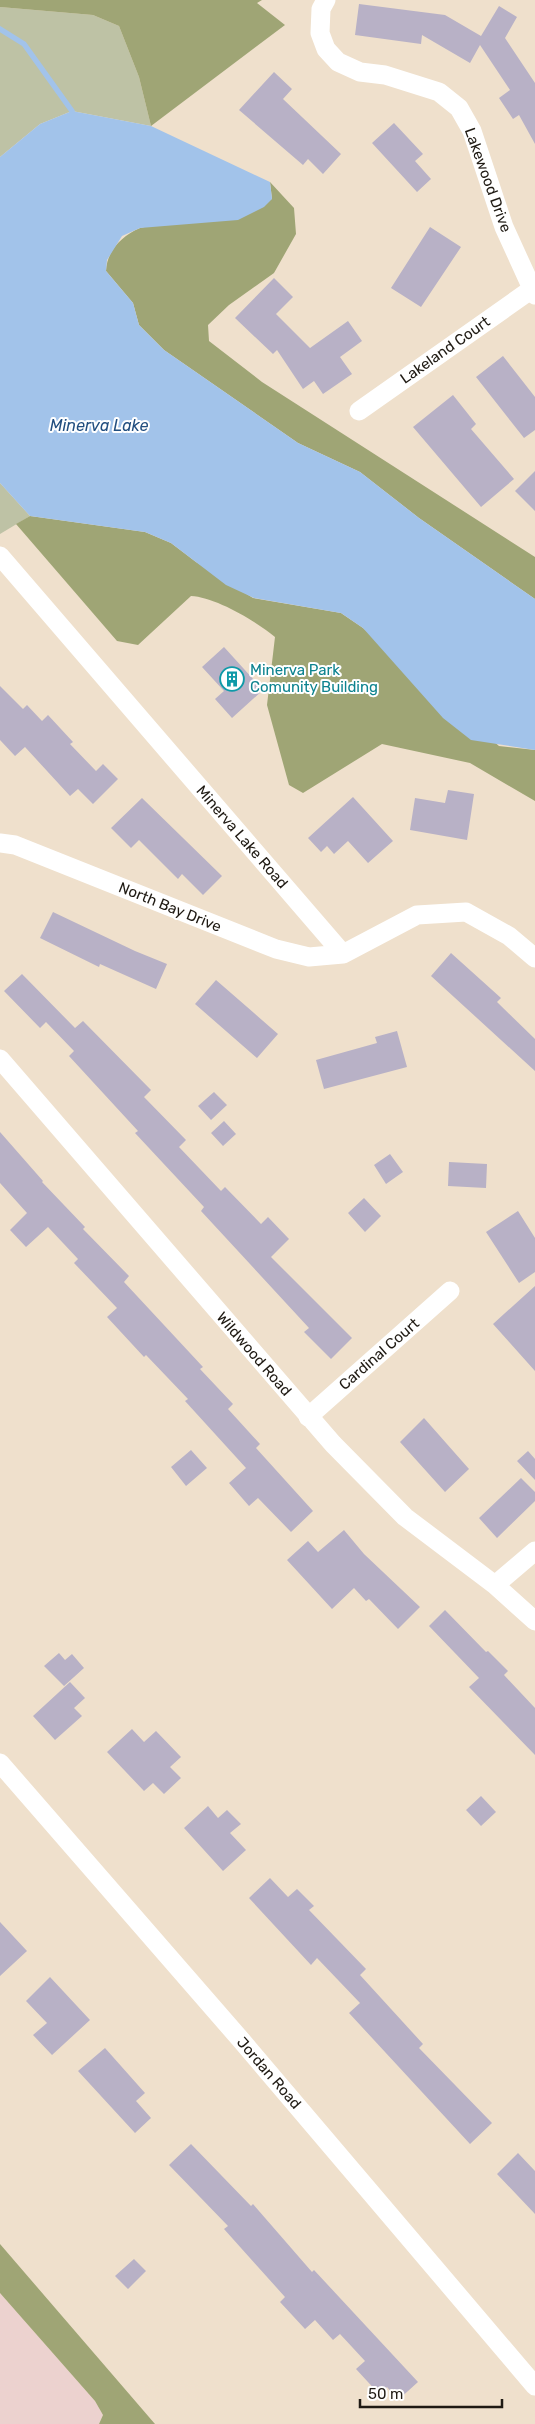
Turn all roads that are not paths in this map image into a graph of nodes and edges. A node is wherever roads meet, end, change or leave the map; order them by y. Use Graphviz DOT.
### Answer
graph roads {
  1 [pos="326,0"];
  2 [pos="534,292"];
  3 [pos="358,411"];
  4 [pos="0,556"];
  5 [pos="0,843"];
  6 [pos="343,954"];
  7 [pos="535,958"];
  8 [pos="0,1059"];
  9 [pos="450,1291"];
  10 [pos="308,1417"];
  11 [pos="535,1551"];
  12 [pos="495,1585"];
  13 [pos="535,1621"];
  14 [pos="0,1762"];
  15 [pos="535,2386"];
  1 -- 2 [label="street, Lakewood Drive"];
  2 -- 3 [label="street, Lakeland Court"];
  4 -- 6 [label="street, Minerva Lake Road"];
  5 -- 6 [label="street, North Bay Drive"];
  6 -- 7 [label="street"];
  8 -- 10 [label="street, Wildwood Road"];
  9 -- 10 [label="street, Cardinal Court"];
  10 -- 12 [label="street, Wildwood Road"];
  11 -- 12 [label="street"];
  12 -- 13 [label="street, Wildwood Road"];
  14 -- 15 [label="street, Jordan Road"];
}
